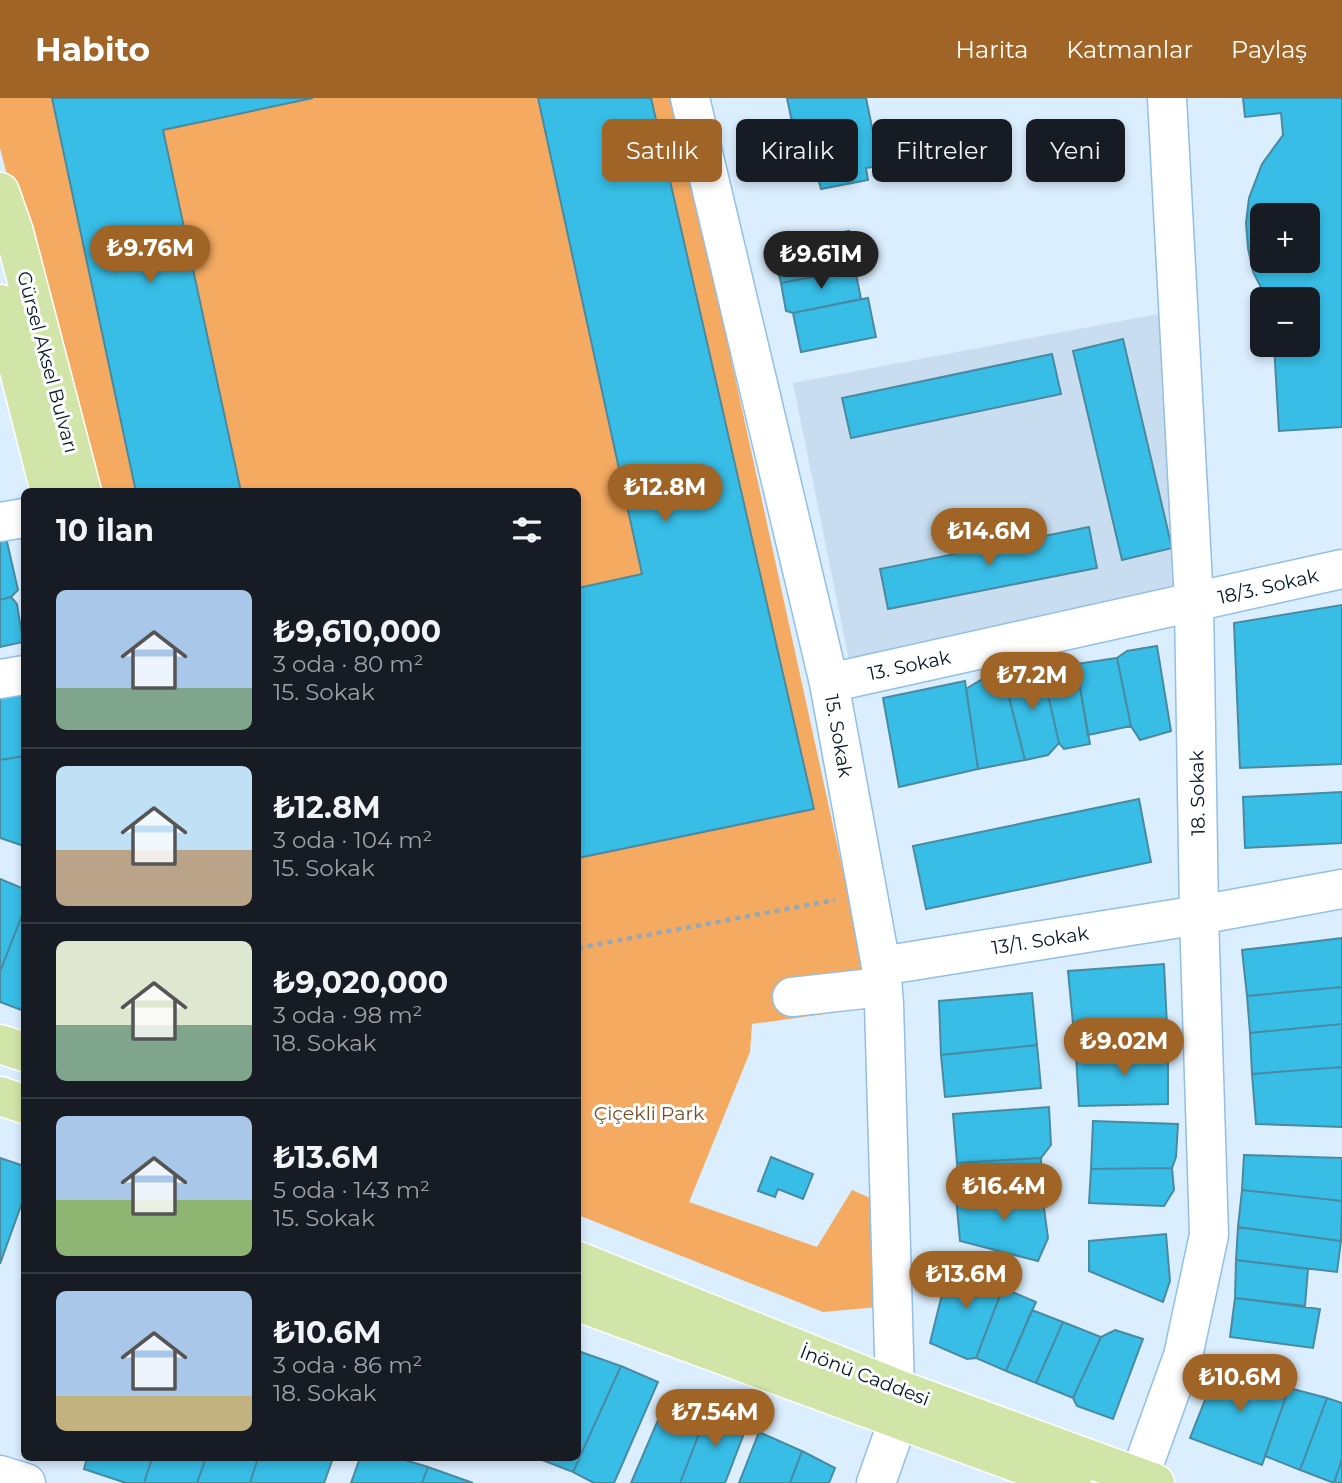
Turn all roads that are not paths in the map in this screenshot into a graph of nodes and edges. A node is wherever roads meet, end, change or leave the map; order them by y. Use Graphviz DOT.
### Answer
graph roads {
  1 [pos="690,98"];
  2 [pos="1167,98"];
  3 [pos="0,192"];
  4 [pos="0,304"];
  5 [pos="6,345"];
  6 [pos="49,488"];
  7 [pos="81,488"];
  8 [pos="21,518"];
  9 [pos="0,522"];
  10 [pos="1342,569"];
  11 [pos="1194,603"];
  12 [pos="21,676"];
  13 [pos="0,679"];
  14 [pos="830,683"];
  15 [pos="1342,889"];
  16 [pos="1199,915"];
  17 [pos="882,976"];
  18 [pos="792,997"];
  19 [pos="0,1044"];
  20 [pos="21,1051"];
  21 [pos="0,1096"];
  22 [pos="21,1103"];
  23 [pos="581,1262"];
  24 [pos="581,1302"];
  25 [pos="897,1403"];
  26 [pos="35,1461"];
  27 [pos="0,1475"];
  28 [pos="1147,1480"];
  29 [pos="26,1483"];
  30 [pos="876,1483"];
  31 [pos="1072,1483"];
  1 -- 14 [label="street, 15. Sokak"];
  2 -- 11 [label="street, 18. Sokak"];
  3 -- 7 [label="main road, Gürsel Aksel Bulvarı"];
  4 -- 5 [label="main road, Gürsel Aksel Bulvarı"];
  5 -- 6 [label="main road, Gürsel Aksel Bulvarı"];
  8 -- 9 [label="street"];
  10 -- 11 [label="street, 18/3. Sokak"];
  11 -- 14 [label="street, 13. Sokak"];
  11 -- 16 [label="street, 18. Sokak"];
  12 -- 13 [label="street"];
  14 -- 17 [label="street, 15. Sokak"];
  15 -- 16 [label="street"];
  16 -- 17 [label="street, 13/1. Sokak"];
  16 -- 28 [label="street, 18. Sokak"];
  17 -- 18 [label="street, 13/1. Sokak"];
  17 -- 25 [label="street, 15. Sokak"];
  19 -- 20 [label="main road"];
  21 -- 22 [label="main road"];
  23 -- 25 [label="main road, İnönü Caddesi"];
  24 -- 25 [label="main road, İnönü Caddesi"];
  25 -- 28 [label="main road, İnönü Caddesi"];
  25 -- 30 [label="street"];
  25 -- 31 [label="main road, İnönü Caddesi"];
  26 -- 29 [label="street"];
  27 -- 29 [label="street"];
}
